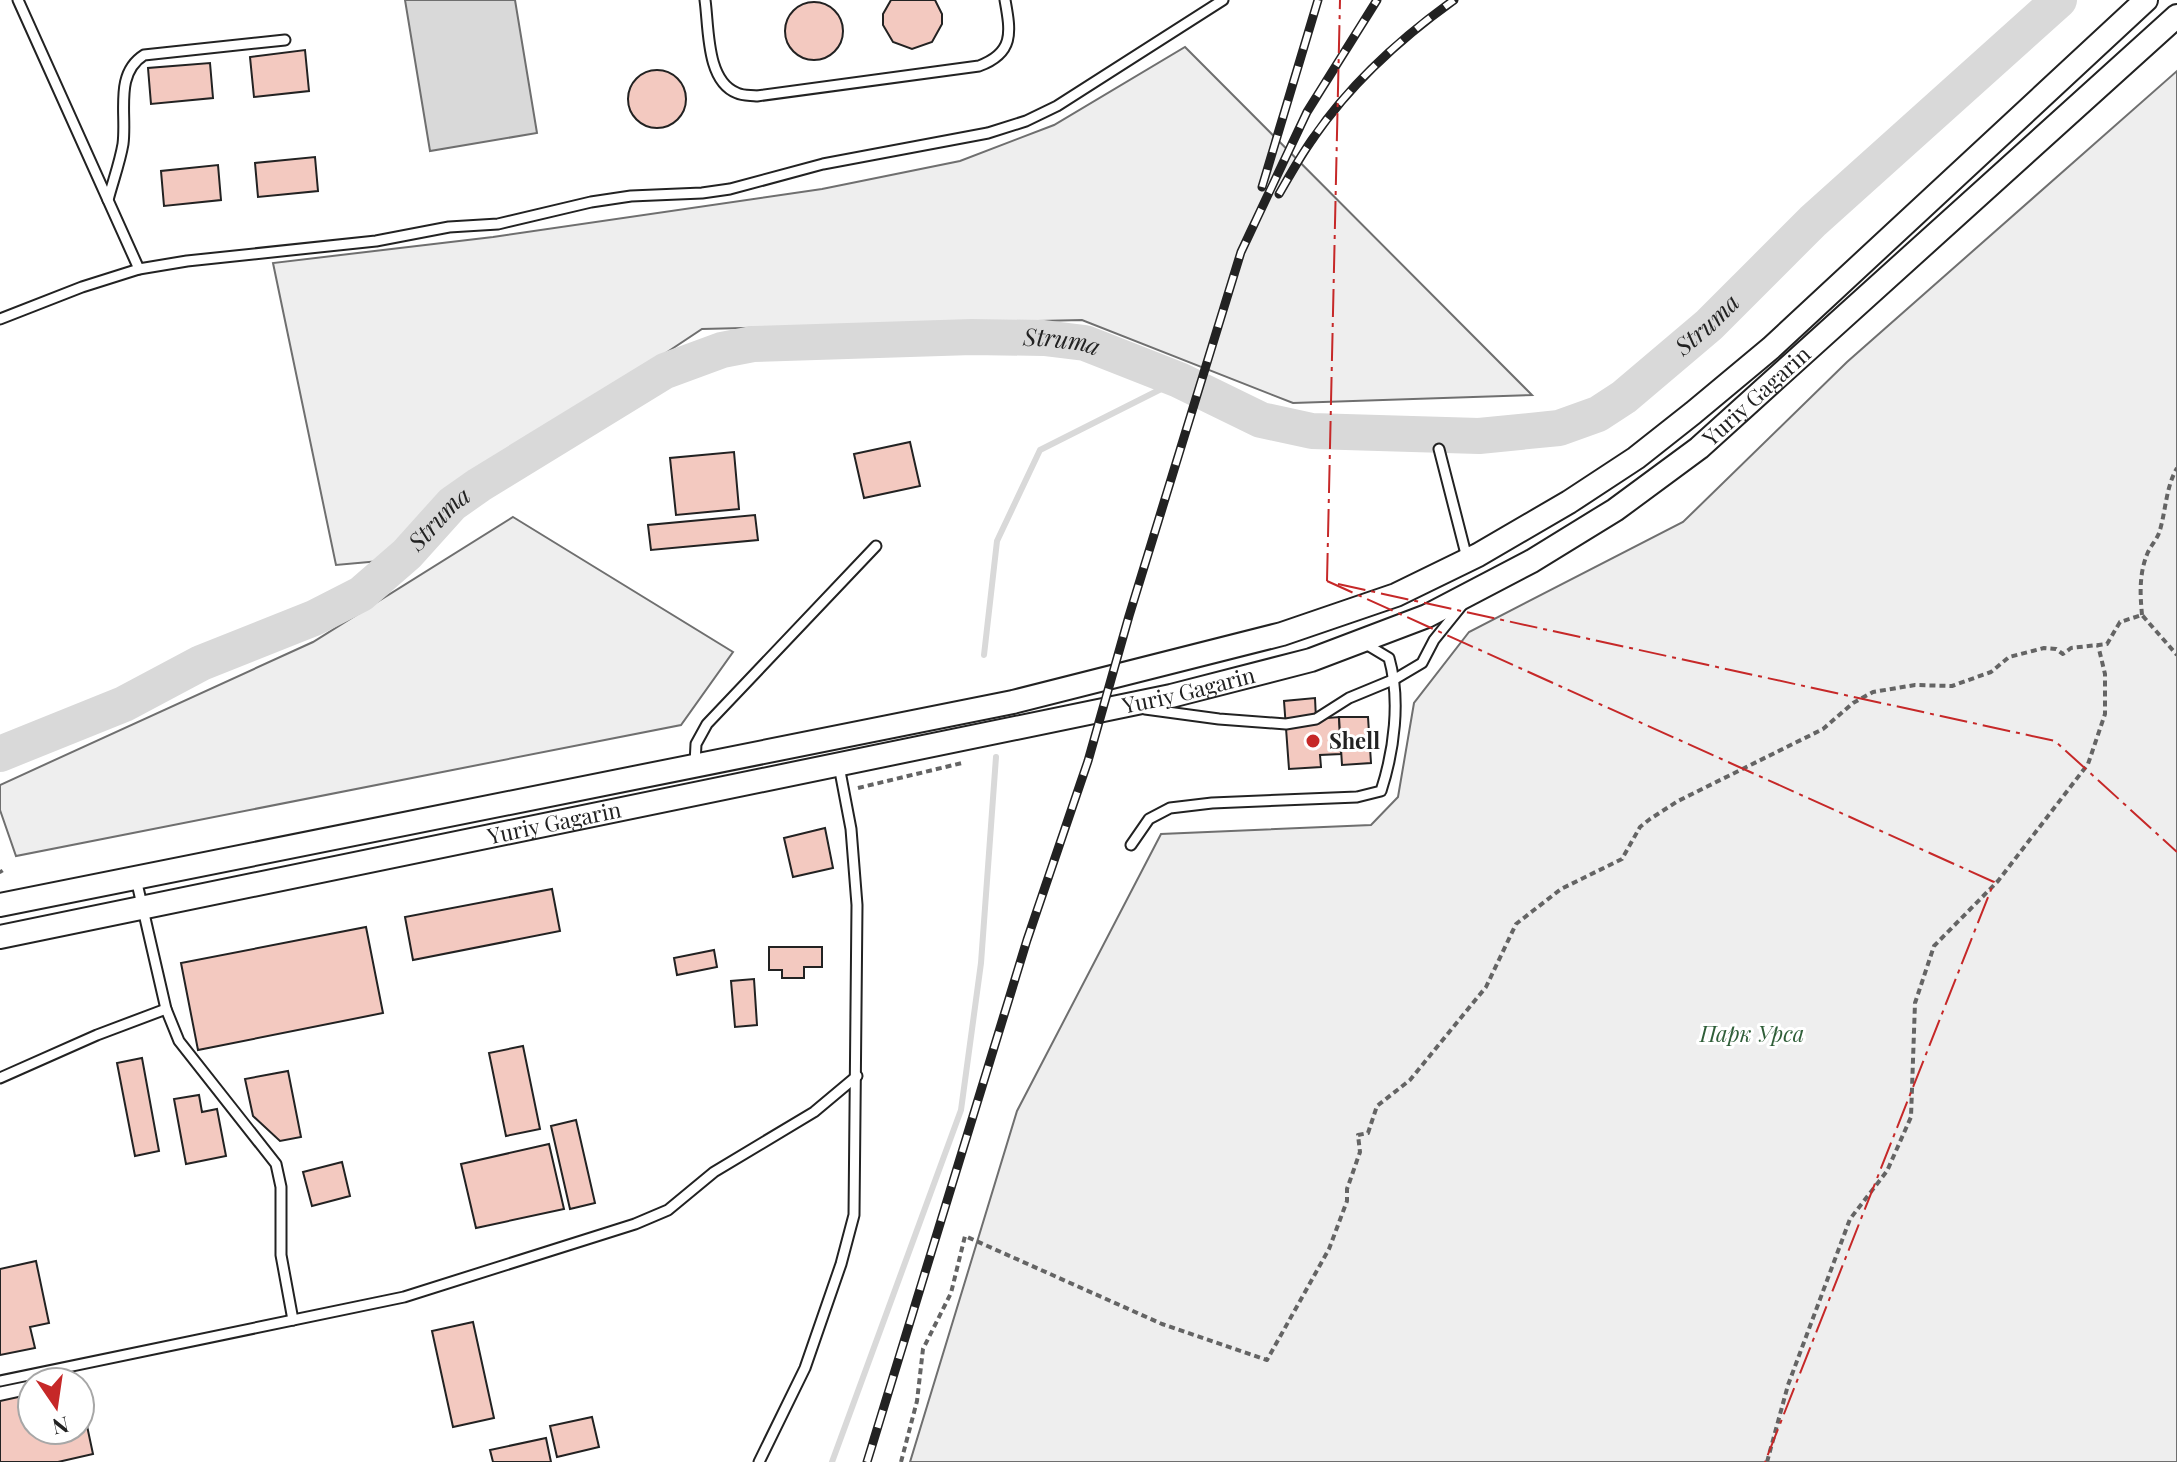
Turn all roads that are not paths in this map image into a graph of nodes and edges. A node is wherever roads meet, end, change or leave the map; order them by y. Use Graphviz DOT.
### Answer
graph roads {
  1 [pos="18,0"];
  2 [pos="705,0"];
  3 [pos="1005,0"];
  4 [pos="1223,0"];
  5 [pos="2146,0"];
  6 [pos="2177,16"];
  7 [pos="285,40"];
  8 [pos="108,200"];
  9 [pos="139,269"];
  10 [pos="0,319"];
  11 [pos="1439,449"];
  12 [pos="876,546"];
  13 [pos="1468,560"];
  14 [pos="1473,592"];
  15 [pos="1361,641"];
  16 [pos="1395,679"];
  17 [pos="1126,705"];
  18 [pos="695,764"];
  19 [pos="839,766"];
  20 [pos="1131,845"];
  21 [pos="136,879"];
  22 [pos="0,905"];
  23 [pos="142,908"];
  24 [pos="0,937"];
  25 [pos="166,1009"];
  26 [pos="857,1076"];
  27 [pos="0,1078"];
  28 [pos="293,1320"];
  29 [pos="0,1381"];
  30 [pos="759,1462"];
  1 -- 8 [label="lane"];
  2 -- 3 [label="lane"];
  4 -- 9 [label="lane"];
  5 -- 13 [label="street, Yuriy Gagarin"];
  6 -- 14 [label="street, Yuriy Gagarin"];
  7 -- 8 [label="lane"];
  8 -- 9 [label="lane"];
  9 -- 10 [label="lane"];
  11 -- 13 [label="lane"];
  12 -- 18 [label="lane"];
  13 -- 18 [label="street, Yuriy Gagarin"];
  14 -- 15 [label="street, Yuriy Gagarin"];
  14 -- 16 [label="lane"];
  15 -- 16 [label="lane"];
  15 -- 17 [label="street, Yuriy Gagarin"];
  16 -- 17 [label="lane"];
  16 -- 20 [label="lane"];
  17 -- 19 [label="street, Yuriy Gagarin"];
  18 -- 21 [label="street, Yuriy Gagarin"];
  19 -- 23 [label="street, Yuriy Gagarin"];
  19 -- 26 [label="lane"];
  21 -- 22 [label="street, Yuriy Gagarin"];
  21 -- 23 [label="lane"];
  23 -- 24 [label="street, Yuriy Gagarin"];
  23 -- 25 [label="lane"];
  25 -- 27 [label="lane"];
  25 -- 28 [label="lane"];
  26 -- 28 [label="lane"];
  26 -- 30 [label="lane"];
  28 -- 29 [label="lane"];
}
